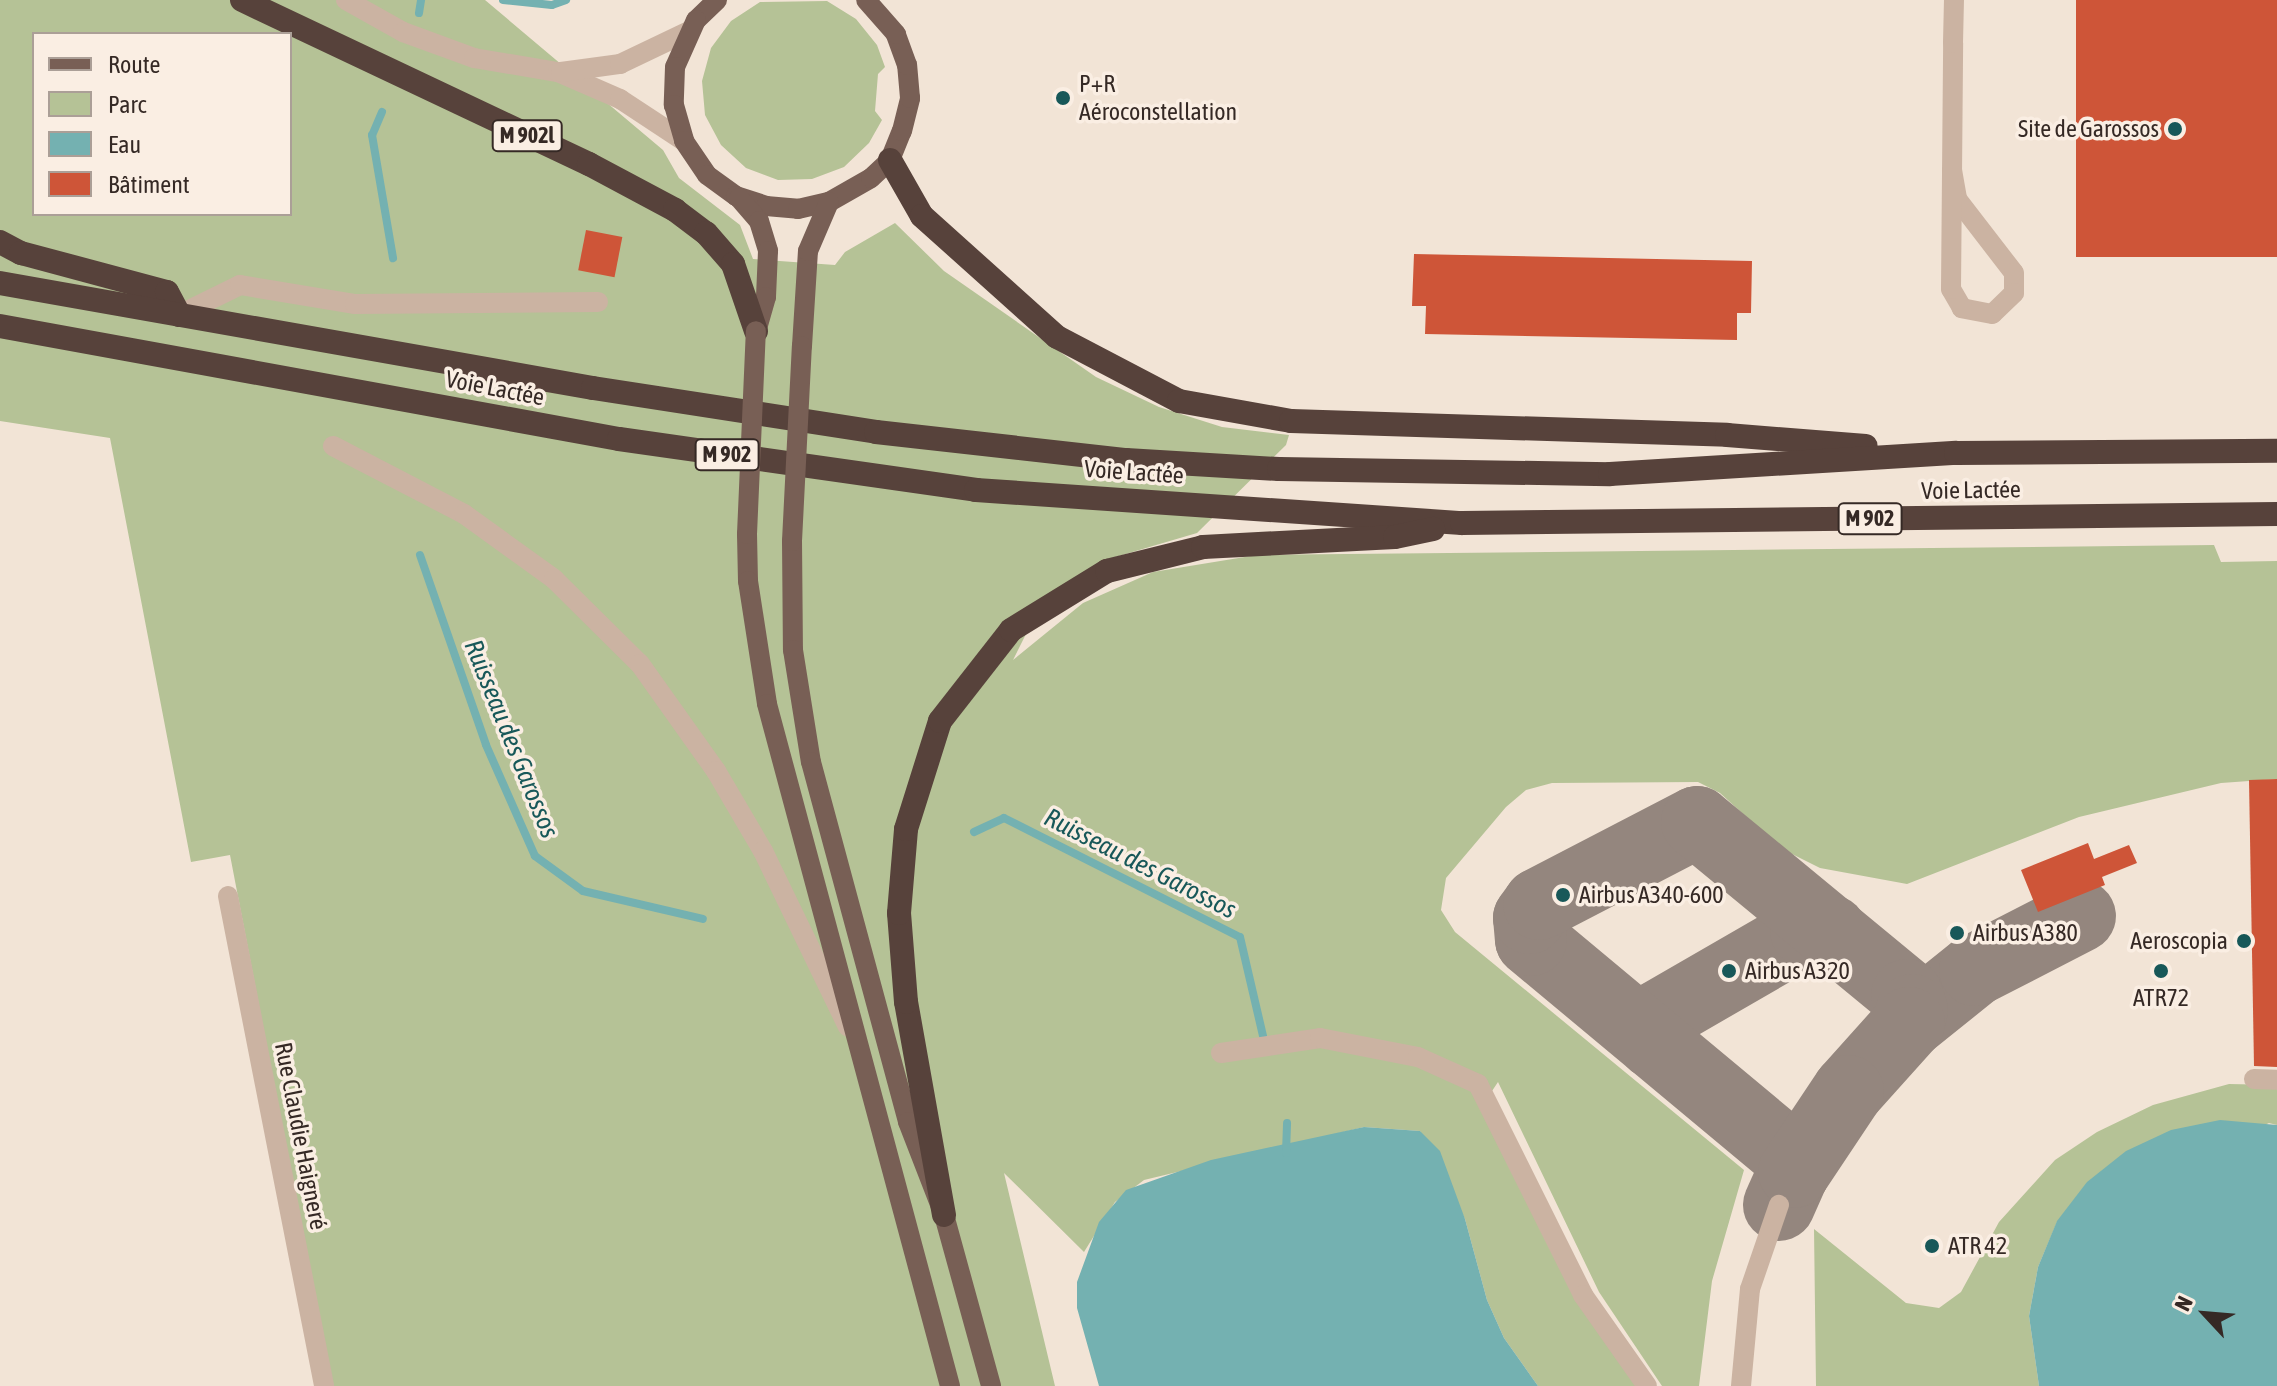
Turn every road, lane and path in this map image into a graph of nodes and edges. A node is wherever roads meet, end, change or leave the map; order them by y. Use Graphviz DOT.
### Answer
graph roads {
  1 [pos="242,0"];
  2 [pos="346,0"];
  3 [pos="717,0"];
  4 [pos="1954,0"];
  5 [pos="873,2"];
  6 [pos="689,31"];
  7 [pos="558,72"];
  8 [pos="684,141"];
  9 [pos="890,160"];
  10 [pos="1952,170"];
  11 [pos="736,196"];
  12 [pos="829,202"];
  13 [pos="0,242"];
  14 [pos="0,283"];
  15 [pos="598,302"];
  16 [pos="179,315"];
  17 [pos="0,326"];
  18 [pos="756,331"];
  19 [pos="333,446"];
  20 [pos="2277,451"];
  21 [pos="1956,453"];
  22 [pos="2277,514"];
  23 [pos="1462,523"];
  24 [pos="228,896"];
  25 [pos="861,1053"];
  26 [pos="1221,1053"];
  27 [pos="2254,1079"];
  28 [pos="2277,1080"];
  29 [pos="1779,1205"];
  30 [pos="944,1215"];
  31 [pos="945,1380"];
  32 [pos="324,1386"];
  33 [pos="991,1386"];
  34 [pos="1647,1386"];
  35 [pos="1741,1386"];
  1 -- 18 [label="highway, M 902l"];
  2 -- 7 [label="lane"];
  3 -- 6 [label="main road"];
  4 -- 10 [label="lane"];
  5 -- 9 [label="main road"];
  6 -- 7 [label="lane"];
  6 -- 8 [label="main road"];
  7 -- 8 [label="lane"];
  8 -- 11 [label="main road"];
  9 -- 12 [label="main road"];
  9 -- 21 [label="highway"];
  10 -- 10 [label="lane"];
  11 -- 12 [label="main road"];
  11 -- 18 [label="main road"];
  12 -- 30 [label="main road, bridge"];
  13 -- 16 [label="highway"];
  14 -- 16 [label="highway, Voie Lactée / M 902"];
  15 -- 16 [label="lane"];
  16 -- 21 [label="highway, Voie Lactée / M 902"];
  17 -- 23 [label="highway, Voie Lactée / M 902"];
  18 -- 25 [label="main road, bridge"];
  19 -- 25 [label="lane"];
  20 -- 21 [label="highway, Voie Lactée / M 902"];
  22 -- 23 [label="highway, Voie Lactée / M 902"];
  23 -- 30 [label="highway"];
  24 -- 32 [label="lane, Rue Claudie Haigneré"];
  25 -- 31 [label="main road"];
  26 -- 34 [label="lane"];
  27 -- 28 [label="lane"];
  29 -- 35 [label="lane"];
  30 -- 33 [label="main road"];
}
